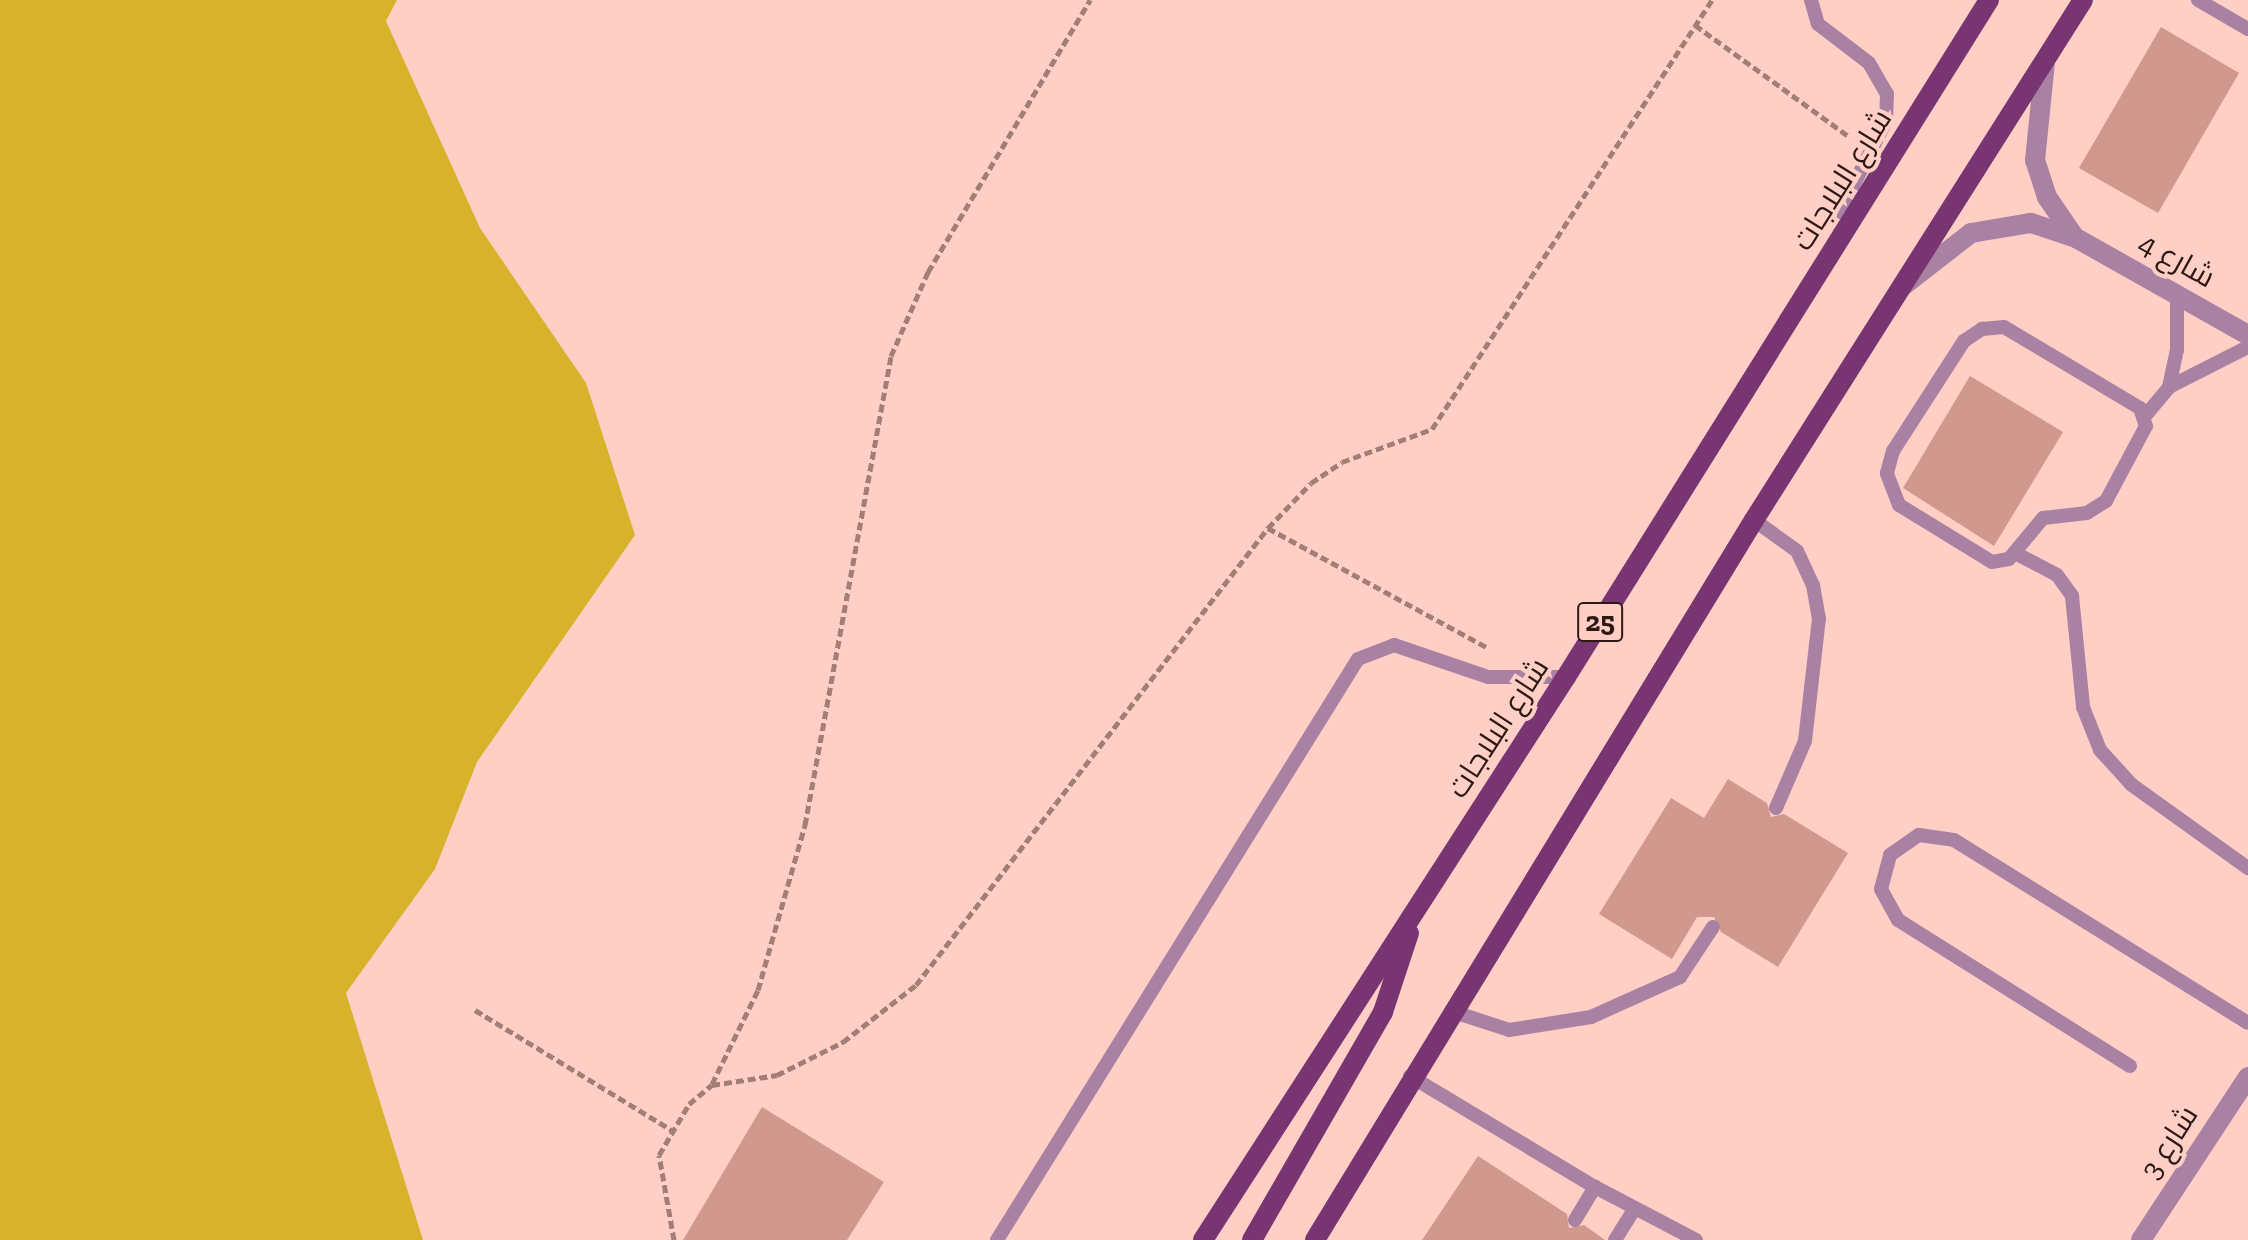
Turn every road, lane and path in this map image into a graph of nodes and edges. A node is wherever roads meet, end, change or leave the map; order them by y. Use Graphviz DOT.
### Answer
graph roads {
  1 [pos="1090,0"];
  2 [pos="1712,0"];
  3 [pos="1811,0"];
  4 [pos="1989,0"];
  5 [pos="2083,0"];
  6 [pos="2198,0"];
  7 [pos="1695,25"];
  8 [pos="2248,29"];
  9 [pos="2045,62"];
  10 [pos="1871,152"];
  11 [pos="2076,238"];
  12 [pos="1839,241"];
  13 [pos="1902,287"];
  14 [pos="2177,295"];
  15 [pos="2248,335"];
  16 [pos="2248,347"];
  17 [pos="2169,387"];
  18 [pos="2145,416"];
  19 [pos="1754,520"];
  20 [pos="1268,528"];
  21 [pos="2015,553"];
  22 [pos="1492,650"];
  23 [pos="1566,677"];
  24 [pos="1776,808"];
  25 [pos="2248,868"];
  26 [pos="1412,918"];
  27 [pos="1713,927"];
  28 [pos="475,1010"];
  29 [pos="1451,1011"];
  30 [pos="2248,1023"];
  31 [pos="2130,1066"];
  32 [pos="1410,1076"];
  33 [pos="2248,1077"];
  34 [pos="712,1085"];
  35 [pos="673,1131"];
  36 [pos="1595,1187"];
  37 [pos="1634,1210"];
  38 [pos="1575,1220"];
  39 [pos="674,1240"];
  40 [pos="997,1240"];
  41 [pos="1203,1240"];
  42 [pos="1252,1240"];
  43 [pos="1315,1240"];
  44 [pos="1615,1240"];
  45 [pos="1696,1240"];
  46 [pos="2141,1240"];
  1 -- 34 [label="path"];
  2 -- 7 [label="path"];
  3 -- 10 [label="lane"];
  4 -- 12 [label="main road, شارع البلاجات / 25"];
  5 -- 9 [label="main road, 25"];
  6 -- 8 [label="lane"];
  7 -- 10 [label="path"];
  7 -- 20 [label="path"];
  9 -- 11 [label="street, شارع 4"];
  9 -- 13 [label="main road, 25"];
  10 -- 12 [label="lane"];
  11 -- 13 [label="street, شارع 4"];
  11 -- 14 [label="street, شارع 4"];
  12 -- 23 [label="main road, شارع البلاجات / 25"];
  13 -- 19 [label="main road, 25"];
  14 -- 15 [label="street, شارع 4"];
  14 -- 17 [label="lane"];
  16 -- 17 [label="lane"];
  17 -- 18 [label="lane"];
  18 -- 21 [label="lane"];
  18 -- 21 [label="lane"];
  19 -- 24 [label="lane"];
  19 -- 29 [label="main road, 25"];
  20 -- 22 [label="path"];
  20 -- 34 [label="path"];
  21 -- 25 [label="lane"];
  23 -- 26 [label="main road, شارع البلاجات / 25"];
  23 -- 40 [label="lane"];
  26 -- 41 [label="main road, شارع البلاجات / 25"];
  26 -- 42 [label="main road"];
  27 -- 29 [label="lane"];
  28 -- 35 [label="path"];
  29 -- 32 [label="main road, 25"];
  30 -- 31 [label="lane"];
  32 -- 36 [label="lane"];
  32 -- 43 [label="main road, 25"];
  33 -- 46 [label="street, شارع 3"];
  34 -- 35 [label="path"];
  35 -- 39 [label="path"];
  36 -- 37 [label="lane"];
  36 -- 38 [label="lane"];
  37 -- 44 [label="lane"];
  37 -- 45 [label="lane"];
}
